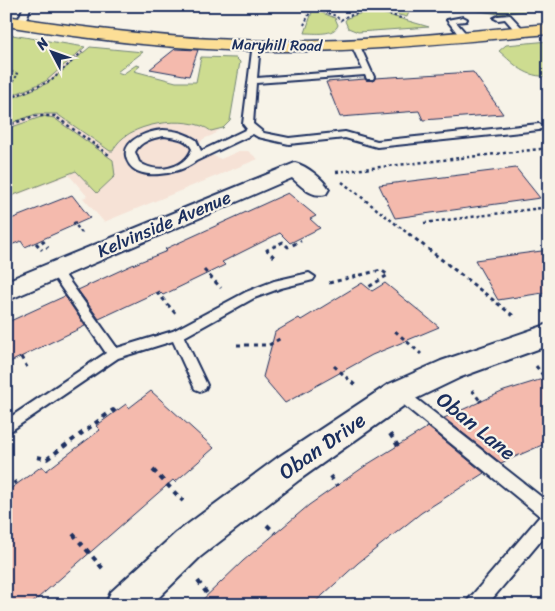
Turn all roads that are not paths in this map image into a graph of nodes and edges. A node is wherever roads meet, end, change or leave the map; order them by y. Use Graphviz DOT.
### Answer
graph roads {
  1 [pos="18,18"];
  2 [pos="498,18"];
  3 [pos="463,19"];
  4 [pos="549,29"];
  5 [pos="521,32"];
  6 [pos="465,37"];
  7 [pos="354,44"];
  8 [pos="256,46"];
  9 [pos="252,81"];
  10 [pos="539,127"];
  11 [pos="253,130"];
  12 [pos="194,158"];
  13 [pos="318,189"];
  14 [pos="56,270"];
  15 [pos="309,277"];
  16 [pos="6,292"];
  17 [pos="177,335"];
  18 [pos="536,345"];
  19 [pos="114,354"];
  20 [pos="200,385"];
  21 [pos="399,394"];
  22 [pos="6,428"];
  23 [pos="549,513"];
  24 [pos="549,518"];
  25 [pos="124,605"];
  26 [pos="475,605"];
  1 -- 8 [label="main road, Maryhill Road"];
  2 -- 5 [label="lane"];
  3 -- 6 [label="lane"];
  4 -- 5 [label="main road, Maryhill Road"];
  5 -- 6 [label="main road, Maryhill Road"];
  6 -- 7 [label="main road, Maryhill Road"];
  7 -- 8 [label="main road, Maryhill Road"];
  7 -- 9 [label="lane"];
  8 -- 9 [label="lane"];
  9 -- 11 [label="lane"];
  10 -- 11 [label="lane"];
  11 -- 12 [label="lane"];
  12 -- 12 [label="lane"];
  13 -- 14 [label="street, Kelvinside Avenue"];
  14 -- 16 [label="street, Kelvinside Avenue"];
  14 -- 19 [label="lane"];
  15 -- 17 [label="lane"];
  17 -- 19 [label="lane"];
  17 -- 20 [label="lane"];
  18 -- 21 [label="street, Oban Drive"];
  19 -- 22 [label="lane"];
  21 -- 23 [label="lane, Oban Lane"];
  21 -- 25 [label="street, Oban Drive"];
  24 -- 26 [label="lane"];
}
